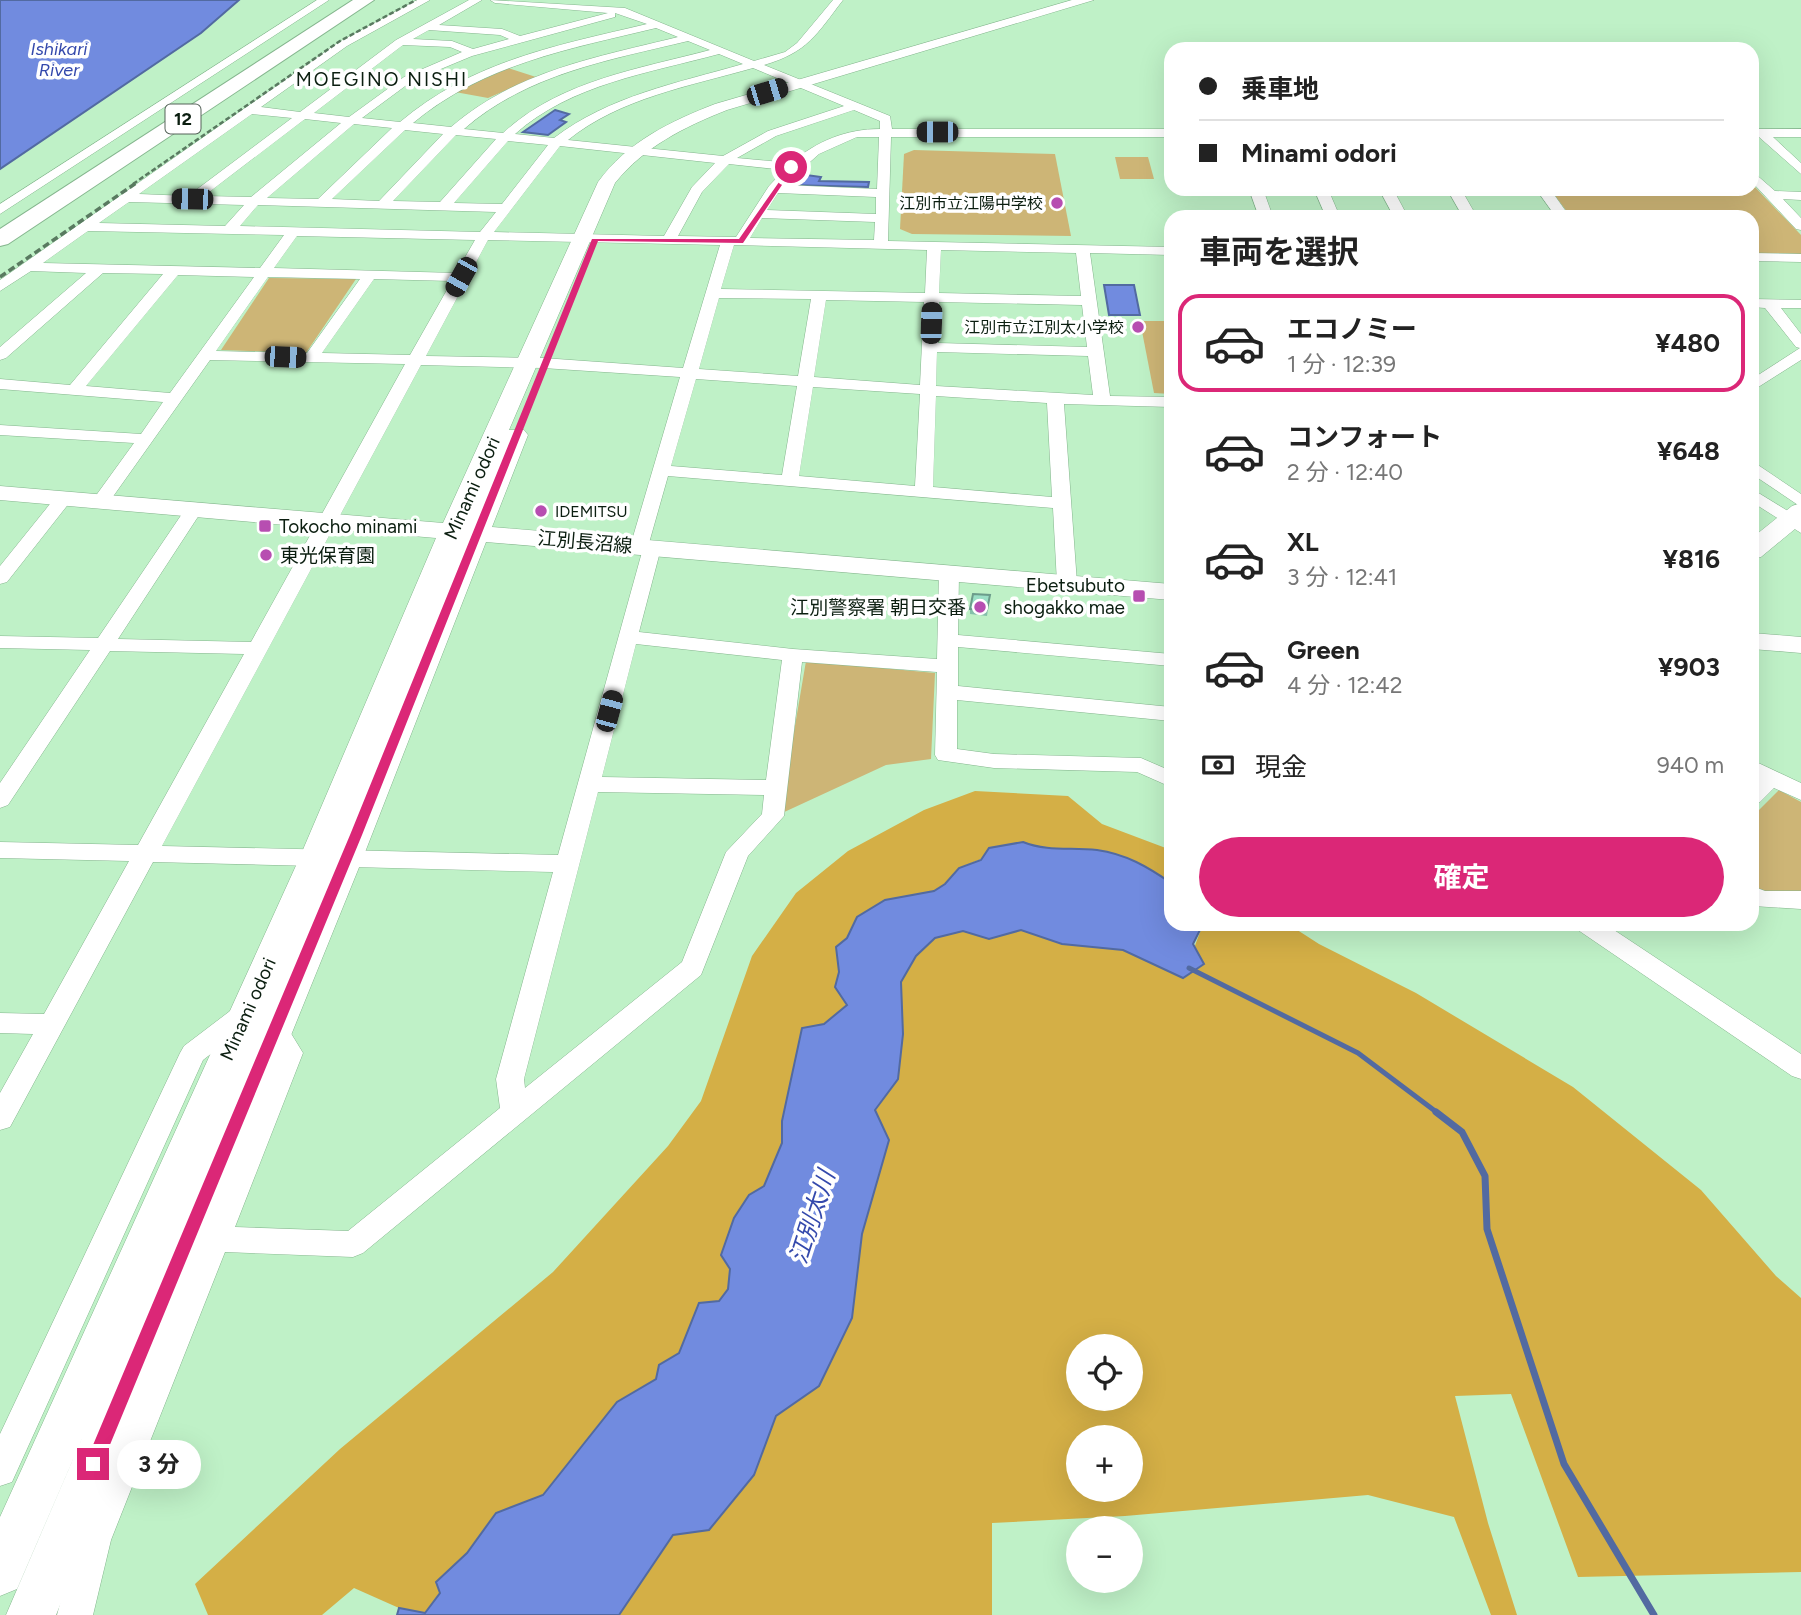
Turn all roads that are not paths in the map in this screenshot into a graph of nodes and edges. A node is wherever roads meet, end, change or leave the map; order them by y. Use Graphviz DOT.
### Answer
graph roads {
  1 [pos="324,0"];
  2 [pos="352,0"];
  3 [pos="366,0"];
  4 [pos="425,0"];
  5 [pos="477,0"];
  6 [pos="495,0"];
  7 [pos="638,0"];
  8 [pos="838,0"];
  9 [pos="1087,0"];
  10 [pos="625,11"];
  11 [pos="452,13"];
  12 [pos="477,14"];
  13 [pos="553,18"];
  14 [pos="659,24"];
  15 [pos="570,26"];
  16 [pos="426,27"];
  17 [pos="691,37"];
  18 [pos="518,39"];
  19 [pos="349,41"];
  20 [pos="400,42"];
  21 [pos="722,50"];
  22 [pos="472,52"];
  23 [pos="508,64"];
  24 [pos="756,64"];
  25 [pos="545,77"];
  26 [pos="801,84"];
  27 [pos="583,90"];
  28 [pos="596,94"];
  29 [pos="855,106"];
  30 [pos="251,110"];
  31 [pos="303,115"];
  32 [pos="352,120"];
  33 [pos="403,126"];
  34 [pos="453,131"];
  35 [pos="886,132"];
  36 [pos="1164,133"];
  37 [pos="1759,133"];
  38 [pos="1801,133"];
  39 [pos="1759,135"];
  40 [pos="505,137"];
  41 [pos="557,142"];
  42 [pos="643,152"];
  43 [pos="725,160"];
  44 [pos="791,167"];
  45 [pos="1801,170"];
  46 [pos="1759,182"];
  47 [pos="774,189"];
  48 [pos="883,193"];
  49 [pos="1771,195"];
  50 [pos="1801,196"];
  51 [pos="129,198"];
  52 [pos="192,199"];
  53 [pos="255,201"];
  54 [pos="321,203"];
  55 [pos="382,205"];
  56 [pos="444,206"];
  57 [pos="506,208"];
  58 [pos="0,210"];
  59 [pos="758,214"];
  60 [pos="881,218"];
  61 [pos="0,226"];
  62 [pos="1801,226"];
  63 [pos="89,227"];
  64 [pos="229,230"];
  65 [pos="293,232"];
  66 [pos="483,237"];
  67 [pos="0,239"];
  68 [pos="588,239"];
  69 [pos="669,240"];
  70 [pos="734,241"];
  71 [pos="881,245"];
  72 [pos="934,246"];
  73 [pos="1082,249"];
  74 [pos="1164,251"];
  75 [pos="1759,257"];
  76 [pos="1801,258"];
  77 [pos="30,267"];
  78 [pos="99,269"];
  79 [pos="174,270"];
  80 [pos="264,272"];
  81 [pos="370,275"];
  82 [pos="461,277"];
  83 [pos="0,287"];
  84 [pos="713,293"];
  85 [pos="819,295"];
  86 [pos="932,298"];
  87 [pos="1089,301"];
  88 [pos="1759,303"];
  89 [pos="1769,303"];
  90 [pos="1801,304"];
  91 [pos="1801,344"];
  92 [pos="930,347"];
  93 [pos="1096,352"];
  94 [pos="1801,352"];
  95 [pos="0,355"];
  96 [pos="206,355"];
  97 [pos="312,358"];
  98 [pos="415,360"];
  99 [pos="535,363"];
  100 [pos="690,372"];
  101 [pos="806,380"];
  102 [pos="1759,381"];
  103 [pos="0,384"];
  104 [pos="929,389"];
  105 [pos="74,390"];
  106 [pos="175,398"];
  107 [pos="1055,399"];
  108 [pos="1102,400"];
  109 [pos="1164,402"];
  110 [pos="0,430"];
  111 [pos="146,439"];
  112 [pos="662,470"];
  113 [pos="1759,473"];
  114 [pos="790,480"];
  115 [pos="925,492"];
  116 [pos="0,493"];
  117 [pos="1759,497"];
  118 [pos="64,498"];
  119 [pos="102,501"];
  120 [pos="1063,503"];
  121 [pos="194,509"];
  122 [pos="1798,515"];
  123 [pos="327,520"];
  124 [pos="466,532"];
  125 [pos="1759,546"];
  126 [pos="646,547"];
  127 [pos="949,573"];
  128 [pos="0,578"];
  129 [pos="1067,583"];
  130 [pos="1164,591"];
  131 [pos="628,637"];
  132 [pos="949,640"];
  133 [pos="0,642"];
  134 [pos="1759,642"];
  135 [pos="103,645"];
  136 [pos="1801,645"];
  137 [pos="257,648"];
  138 [pos="793,655"];
  139 [pos="1164,659"];
  140 [pos="948,666"];
  141 [pos="948,692"];
  142 [pos="1164,713"];
  143 [pos="1759,770"];
  144 [pos="1164,776"];
  145 [pos="1772,777"];
  146 [pos="589,784"];
  147 [pos="775,788"];
  148 [pos="1759,790"];
  149 [pos="1801,792"];
  150 [pos="0,800"];
  151 [pos="0,850"];
  152 [pos="143,854"];
  153 [pos="330,860"];
  154 [pos="568,864"];
  155 [pos="1759,898"];
  156 [pos="1801,900"];
  157 [pos="1609,931"];
  158 [pos="260,1021"];
  159 [pos="0,1023"];
  160 [pos="51,1024"];
  161 [pos="1801,1068"];
  162 [pos="513,1113"];
  163 [pos="0,1119"];
  164 [pos="215,1239"];
  165 [pos="10,1428"];
  166 [pos="0,1470"];
  167 [pos="0,1572"];
  168 [pos="31,1615"];
  169 [pos="75,1615"];
  1 -- 58 [label="street"];
  2 -- 61 [label="highway, 12"];
  3 -- 67 [label="highway, 12"];
  4 -- 19 [label="street"];
  5 -- 11 [label="street"];
  6 -- 10 [label="street"];
  7 -- 10 [label="street"];
  8 -- 24 [label="street"];
  9 -- 26 [label="main road, Minami odori"];
  10 -- 14 [label="street"];
  10 -- 15 [label="street"];
  11 -- 12 [label="street"];
  11 -- 16 [label="street"];
  13 -- 15 [label="street"];
  14 -- 17 [label="street"];
  14 -- 23 [label="street"];
  15 -- 18 [label="street"];
  16 -- 18 [label="street"];
  16 -- 20 [label="street"];
  17 -- 21 [label="street"];
  17 -- 25 [label="street"];
  18 -- 22 [label="street"];
  19 -- 20 [label="street"];
  19 -- 30 [label="street"];
  20 -- 22 [label="street"];
  20 -- 31 [label="street"];
  21 -- 24 [label="street"];
  21 -- 27 [label="street"];
  22 -- 23 [label="street"];
  22 -- 32 [label="street"];
  23 -- 25 [label="street"];
  23 -- 33 [label="street"];
  24 -- 26 [label="street"];
  24 -- 41 [label="street"];
  25 -- 27 [label="street"];
  25 -- 34 [label="street"];
  26 -- 29 [label="street"];
  26 -- 42 [label="main road, Minami odori"];
  27 -- 28 [label="street"];
  27 -- 40 [label="street"];
  29 -- 35 [label="street"];
  29 -- 43 [label="street"];
  30 -- 31 [label="street"];
  30 -- 51 [label="street"];
  31 -- 32 [label="street"];
  31 -- 52 [label="street"];
  32 -- 33 [label="street"];
  32 -- 53 [label="street"];
  33 -- 34 [label="street"];
  33 -- 54 [label="street"];
  34 -- 40 [label="street"];
  34 -- 55 [label="street"];
  35 -- 36 [label="street"];
  35 -- 44 [label="street"];
  35 -- 48 [label="street"];
  37 -- 38 [label="street"];
  39 -- 45 [label="street"];
  40 -- 41 [label="street"];
  40 -- 56 [label="street"];
  41 -- 42 [label="street"];
  41 -- 57 [label="street"];
  42 -- 43 [label="street"];
  42 -- 68 [label="main road, Minami odori"];
  43 -- 44 [label="street"];
  43 -- 69 [label="street"];
  44 -- 47 [label="street"];
  46 -- 49 [label="street"];
  47 -- 48 [label="street"];
  47 -- 59 [label="street"];
  48 -- 60 [label="street"];
  49 -- 50 [label="street"];
  49 -- 62 [label="street"];
  51 -- 52 [label="street"];
  51 -- 63 [label="street"];
  52 -- 53 [label="street"];
  53 -- 54 [label="street"];
  53 -- 64 [label="street"];
  54 -- 55 [label="street"];
  55 -- 56 [label="street"];
  56 -- 57 [label="street"];
  57 -- 66 [label="street"];
  59 -- 60 [label="street"];
  59 -- 70 [label="street"];
  60 -- 71 [label="street"];
  63 -- 64 [label="street"];
  63 -- 77 [label="street"];
  64 -- 65 [label="street"];
  65 -- 66 [label="street"];
  65 -- 80 [label="street"];
  66 -- 68 [label="street"];
  66 -- 82 [label="street"];
  68 -- 69 [label="street"];
  68 -- 99 [label="main road, Minami odori"];
  69 -- 70 [label="street"];
  70 -- 71 [label="street"];
  70 -- 84 [label="street"];
  71 -- 72 [label="street"];
  72 -- 73 [label="street"];
  72 -- 86 [label="street"];
  73 -- 74 [label="street"];
  73 -- 87 [label="street"];
  75 -- 76 [label="street"];
  77 -- 78 [label="street"];
  77 -- 83 [label="street"];
  78 -- 79 [label="street"];
  78 -- 95 [label="street"];
  79 -- 80 [label="street"];
  79 -- 105 [label="street"];
  80 -- 81 [label="street"];
  80 -- 96 [label="street"];
  81 -- 82 [label="street"];
  81 -- 97 [label="street"];
  82 -- 98 [label="street"];
  84 -- 85 [label="street"];
  84 -- 100 [label="street"];
  85 -- 86 [label="street"];
  85 -- 101 [label="street"];
  86 -- 87 [label="street"];
  86 -- 92 [label="street"];
  87 -- 93 [label="street"];
  88 -- 89 [label="street"];
  89 -- 90 [label="street"];
  89 -- 91 [label="street"];
  92 -- 93 [label="street"];
  92 -- 104 [label="street"];
  93 -- 108 [label="street"];
  94 -- 102 [label="street"];
  96 -- 97 [label="street"];
  96 -- 106 [label="street"];
  97 -- 98 [label="street"];
  98 -- 99 [label="street"];
  98 -- 123 [label="street"];
  99 -- 100 [label="street"];
  99 -- 124 [label="main road, Minami odori"];
  100 -- 101 [label="street"];
  100 -- 112 [label="street"];
  101 -- 104 [label="street"];
  101 -- 114 [label="street"];
  103 -- 105 [label="street"];
  104 -- 107 [label="street"];
  104 -- 115 [label="street"];
  105 -- 106 [label="street"];
  106 -- 111 [label="street"];
  107 -- 108 [label="street"];
  107 -- 120 [label="street"];
  108 -- 109 [label="street"];
  110 -- 111 [label="street"];
  111 -- 119 [label="street"];
  112 -- 114 [label="street"];
  112 -- 126 [label="street"];
  113 -- 122 [label="street"];
  114 -- 115 [label="street"];
  115 -- 120 [label="street"];
  116 -- 118 [label="main road, 江別長沼線"];
  117 -- 122 [label="street"];
  118 -- 119 [label="main road, 江別長沼線"];
  118 -- 128 [label="street"];
  119 -- 121 [label="main road, 江別長沼線"];
  120 -- 129 [label="street"];
  121 -- 123 [label="main road, 江別長沼線"];
  121 -- 135 [label="street"];
  122 -- 125 [label="main road"];
  123 -- 124 [label="main road, 江別長沼線"];
  123 -- 137 [label="street"];
  124 -- 126 [label="main road, 江別長沼線"];
  124 -- 153 [label="main road, Minami odori"];
  126 -- 127 [label="main road, 江別長沼線"];
  126 -- 131 [label="street"];
  127 -- 129 [label="main road, 江別長沼線"];
  127 -- 132 [label="street"];
  129 -- 130 [label="main road, 江別長沼線"];
  131 -- 138 [label="street"];
  131 -- 146 [label="street"];
  132 -- 139 [label="street"];
  132 -- 140 [label="street"];
  133 -- 135 [label="street"];
  134 -- 136 [label="main road"];
  135 -- 137 [label="street"];
  135 -- 150 [label="street"];
  137 -- 152 [label="street"];
  138 -- 140 [label="street"];
  138 -- 147 [label="street"];
  140 -- 141 [label="street"];
  141 -- 142 [label="street"];
  141 -- 144 [label="street"];
  143 -- 145 [label="street"];
  145 -- 148 [label="street"];
  145 -- 149 [label="street"];
  146 -- 147 [label="street"];
  146 -- 154 [label="street"];
  147 -- 162 [label="street"];
  151 -- 152 [label="street"];
  152 -- 153 [label="street"];
  152 -- 160 [label="street"];
  153 -- 154 [label="street"];
  153 -- 158 [label="main road, Minami odori"];
  154 -- 162 [label="street"];
  155 -- 156 [label="street"];
  157 -- 161 [label="street"];
  158 -- 164 [label="street"];
  158 -- 165 [label="street"];
  158 -- 167 [label="main road, Minami odori"];
  158 -- 168 [label="main road, Minami odori"];
  159 -- 160 [label="street"];
  160 -- 163 [label="street"];
  162 -- 164 [label="street"];
  164 -- 169 [label="street"];
  165 -- 166 [label="street"];
}
